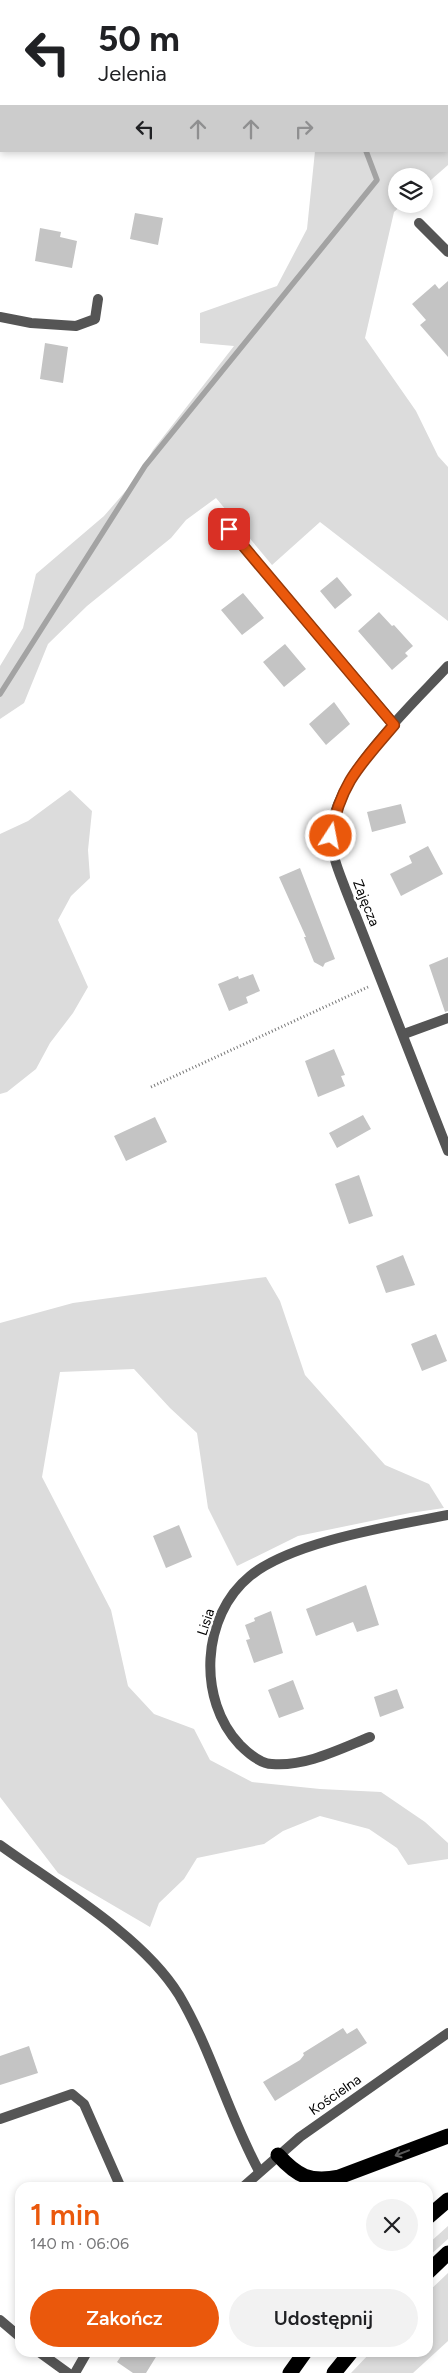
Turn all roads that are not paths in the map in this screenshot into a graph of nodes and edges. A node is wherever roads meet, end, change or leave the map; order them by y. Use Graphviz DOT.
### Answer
graph roads {
  1 [pos="419,224"];
  2 [pos="448,252"];
  3 [pos="98,298"];
  4 [pos="0,317"];
  5 [pos="229,529"];
  6 [pos="448,666"];
  7 [pos="394,725"];
  8 [pos="448,1018"];
  9 [pos="404,1034"];
  10 [pos="448,1151"];
  11 [pos="448,1515"];
  12 [pos="370,1737"];
  13 [pos="0,1845"];
  14 [pos="448,2033"];
  15 [pos="0,2119"];
  16 [pos="448,2136"];
  17 [pos="278,2154"];
  18 [pos="259,2171"];
  19 [pos="118,2182"];
  20 [pos="248,2182"];
  21 [pos="448,2200"];
  22 [pos="433,2213"];
  23 [pos="448,2253"];
  24 [pos="433,2267"];
  25 [pos="0,2320"];
  26 [pos="15,2333"];
  27 [pos="46,2357"];
  28 [pos="84,2357"];
  29 [pos="301,2357"];
  30 [pos="347,2357"];
  31 [pos="68,2373"];
  32 [pos="75,2373"];
  33 [pos="290,2373"];
  34 [pos="334,2373"];
  1 -- 2 [label="street"];
  3 -- 4 [label="street"];
  5 -- 7 [label="street"];
  6 -- 7 [label="street, Zajęcza"];
  7 -- 9 [label="street, Zajęcza"];
  8 -- 9 [label="street"];
  9 -- 10 [label="street, Zajęcza"];
  11 -- 12 [label="street, Lisia"];
  13 -- 18 [label="street"];
  14 -- 17 [label="street, Kościelna"];
  15 -- 19 [label="street"];
  16 -- 17 [label="highway, one-way"];
  17 -- 18 [label="street, Kościelna"];
  18 -- 20 [label="street, Kościelna"];
  21 -- 22 [label="highway"];
  23 -- 24 [label="highway"];
  25 -- 26 [label="street"];
  27 -- 31 [label="street"];
  28 -- 32 [label="street"];
  29 -- 33 [label="highway"];
  30 -- 34 [label="highway"];
}
